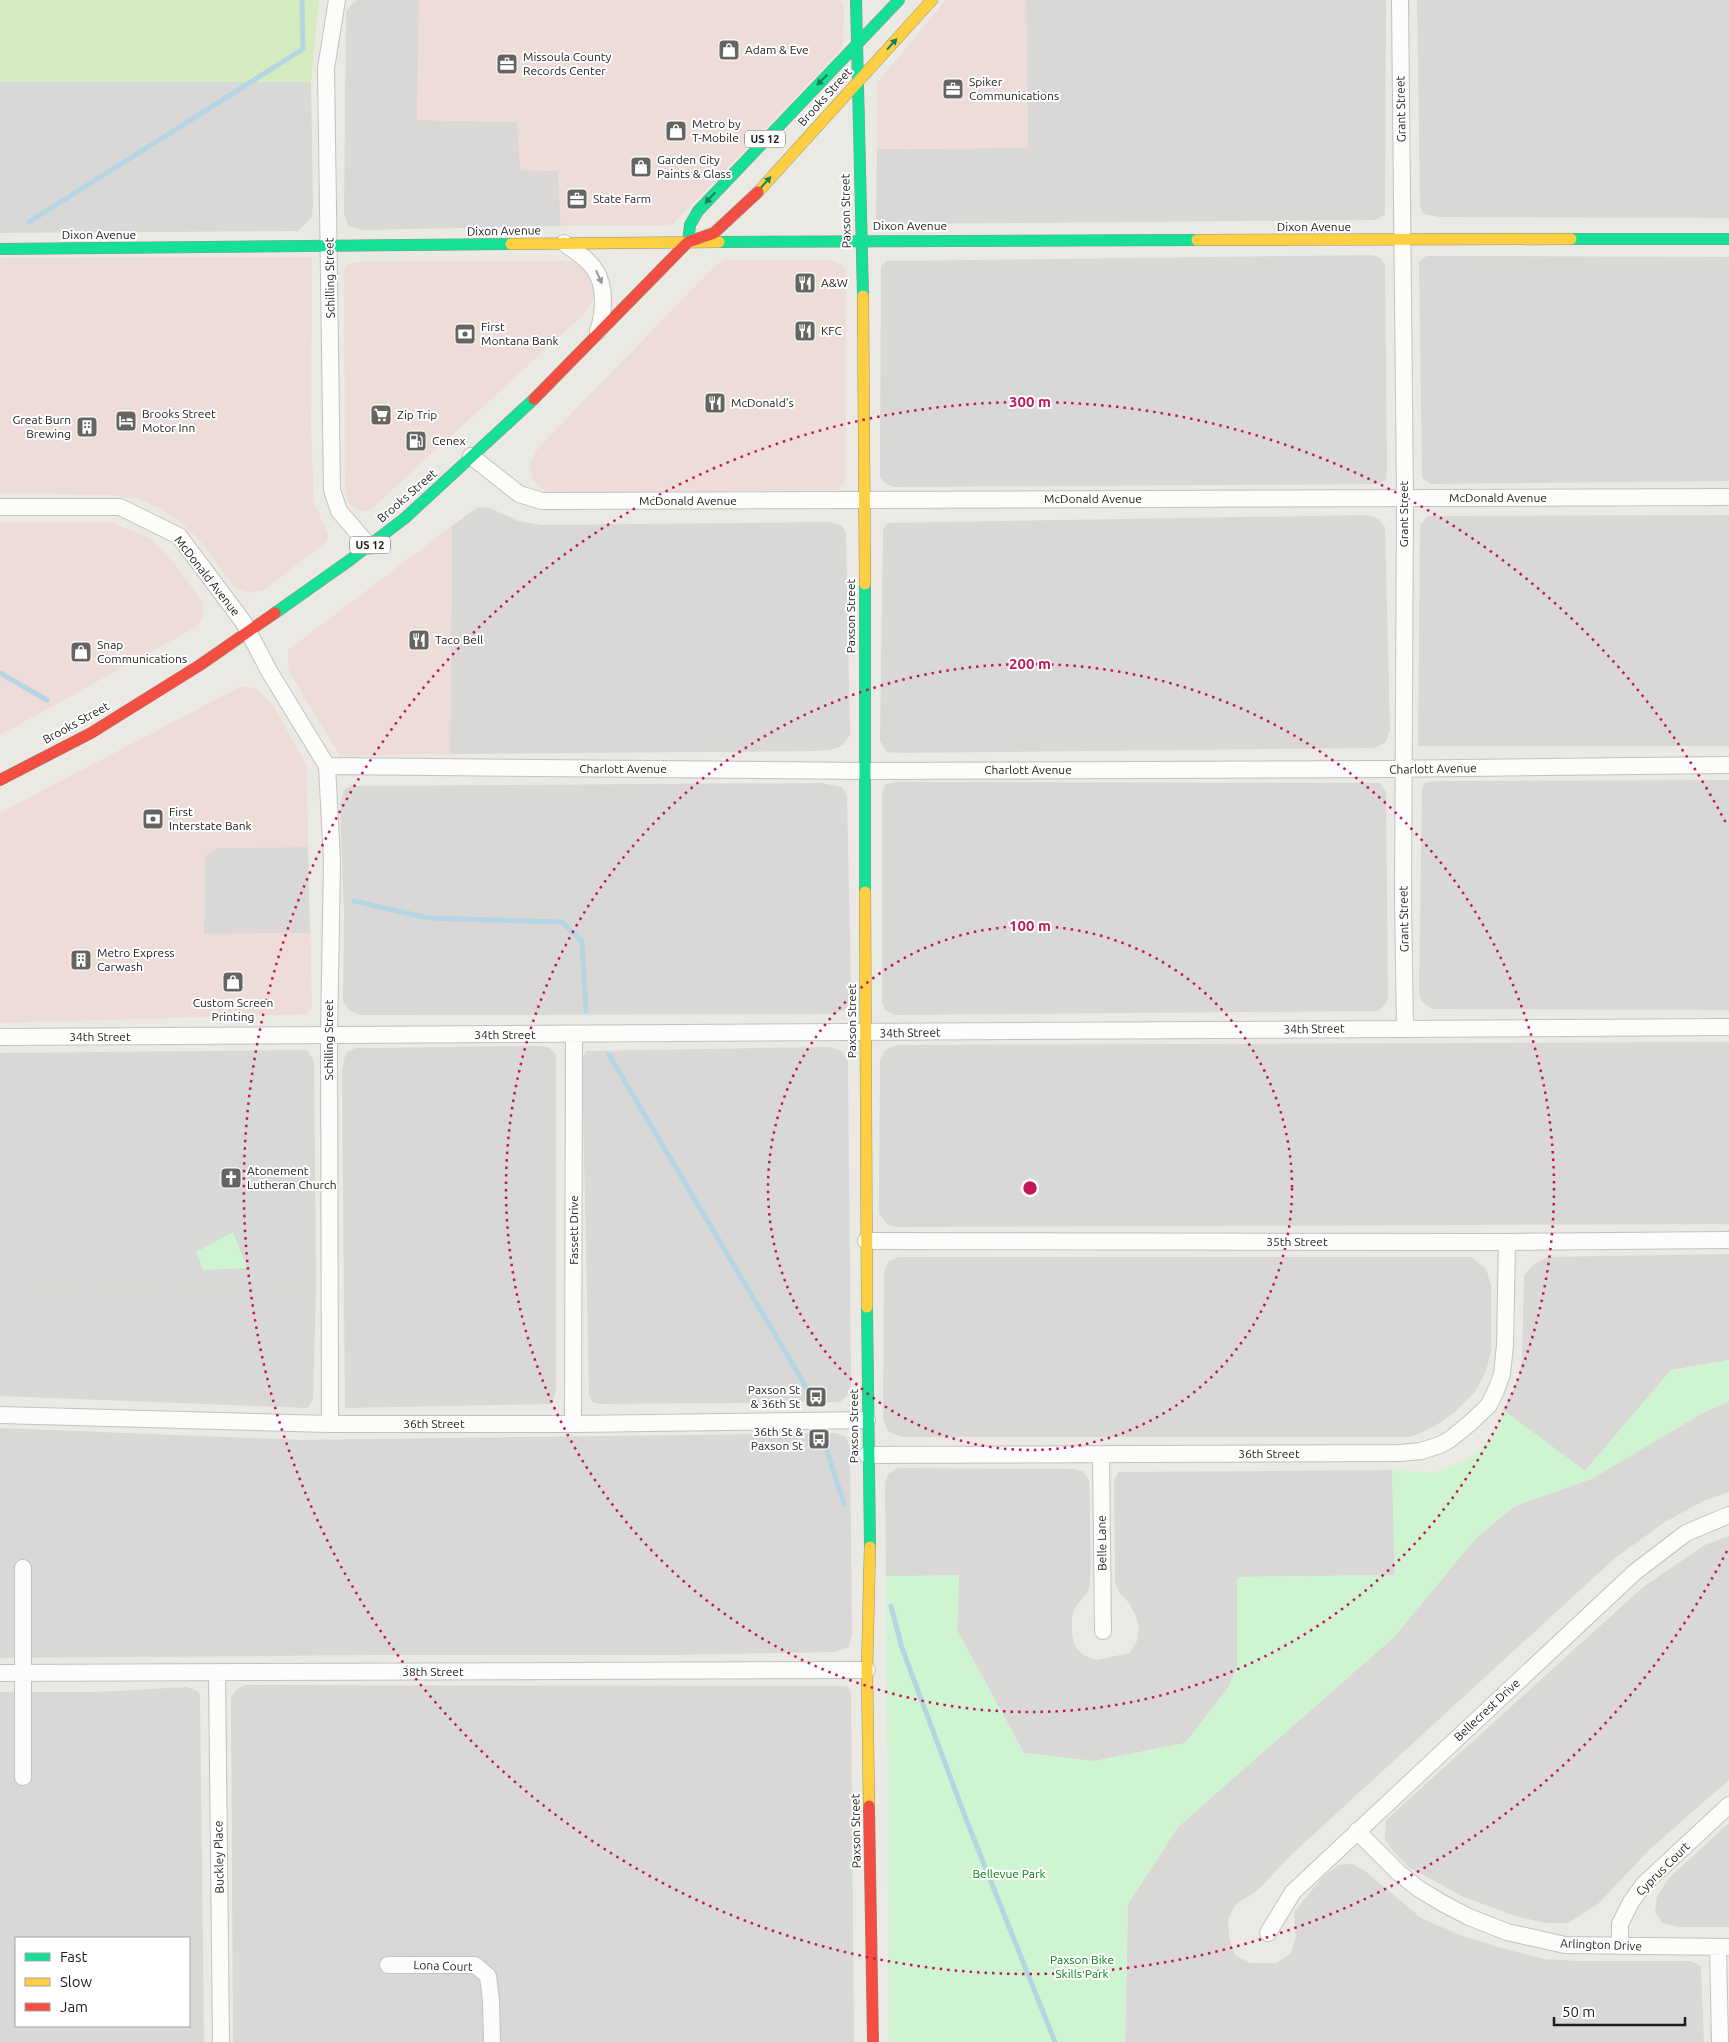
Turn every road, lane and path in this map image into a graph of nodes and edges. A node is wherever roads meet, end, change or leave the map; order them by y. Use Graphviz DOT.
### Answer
graph roads {
  1 [pos="337,0"];
  2 [pos="856,0"];
  3 [pos="899,0"];
  4 [pos="932,0"];
  5 [pos="1400,0"];
  6 [pos="857,47"];
  7 [pos="859,79"];
  8 [pos="1729,239"];
  9 [pos="860,240"];
  10 [pos="1403,240"];
  11 [pos="688,242"];
  12 [pos="564,243"];
  13 [pos="330,247"];
  14 [pos="0,249"];
  15 [pos="596,338"];
  16 [pos="471,456"];
  17 [pos="1729,497"];
  18 [pos="1404,498"];
  19 [pos="864,500"];
  20 [pos="0,507"];
  21 [pos="369,546"];
  22 [pos="248,630"];
  23 [pos="269,671"];
  24 [pos="1729,765"];
  25 [pos="327,766"];
  26 [pos="1403,769"];
  27 [pos="865,771"];
  28 [pos="0,780"];
  29 [pos="1729,1027"];
  30 [pos="1405,1028"];
  31 [pos="865,1034"];
  32 [pos="574,1035"];
  33 [pos="329,1036"];
  34 [pos="0,1037"];
  35 [pos="1729,1240"];
  36 [pos="866,1241"];
  37 [pos="1507,1242"];
  38 [pos="0,1415"];
  39 [pos="867,1420"];
  40 [pos="330,1424"];
  41 [pos="573,1424"];
  42 [pos="867,1455"];
  43 [pos="1102,1455"];
  44 [pos="1729,1515"];
  45 [pos="23,1568"];
  46 [pos="1103,1631"];
  47 [pos="867,1670"];
  48 [pos="217,1672"];
  49 [pos="23,1673"];
  50 [pos="0,1674"];
  51 [pos="23,1777"];
  52 [pos="1729,1805"];
  53 [pos="1357,1831"];
  54 [pos="1268,1933"];
  55 [pos="1620,1946"];
  56 [pos="1723,1948"];
  57 [pos="388,1965"];
  58 [pos="221,2042"];
  59 [pos="492,2042"];
  60 [pos="873,2042"];
  61 [pos="1720,2042"];
  1 -- 13 [label="street, Schilling Street"];
  2 -- 6 [label="main road, Paxson Street"];
  3 -- 6 [label="main road, Brooks Street / US 12"];
  7 -- 4 [label="main road, Brooks Street / US 12, one-way"];
  5 -- 10 [label="street, Grant Street"];
  6 -- 7 [label="main road, Paxson Street"];
  6 -- 11 [label="main road, Brooks Street / US 12, one-way"];
  7 -- 9 [label="main road, Paxson Street"];
  11 -- 7 [label="main road, Brooks Street / US 12, one-way"];
  8 -- 10 [label="main road, Dixon Avenue"];
  9 -- 10 [label="main road, Dixon Avenue"];
  9 -- 11 [label="main road, Dixon Avenue"];
  9 -- 19 [label="main road, Paxson Street"];
  10 -- 18 [label="street, Grant Street"];
  11 -- 12 [label="main road, Dixon Avenue"];
  11 -- 15 [label="main road, Brooks Street / US 12"];
  12 -- 13 [label="main road, Dixon Avenue"];
  12 -- 15 [label="street, one-way"];
  13 -- 14 [label="main road, Dixon Avenue"];
  13 -- 21 [label="street, Schilling Street"];
  15 -- 16 [label="main road, Brooks Street / US 12"];
  16 -- 19 [label="street, McDonald Avenue"];
  16 -- 21 [label="main road, Brooks Street / US 12"];
  17 -- 18 [label="street, McDonald Avenue"];
  18 -- 19 [label="street, McDonald Avenue"];
  18 -- 26 [label="street, Grant Street"];
  19 -- 27 [label="main road, Paxson Street"];
  20 -- 22 [label="street, McDonald Avenue"];
  21 -- 22 [label="main road, Brooks Street / US 12"];
  22 -- 23 [label="street, McDonald Avenue"];
  22 -- 28 [label="main road, Brooks Street / US 12"];
  23 -- 25 [label="street, Schilling Street"];
  24 -- 26 [label="street, Charlott Avenue"];
  25 -- 27 [label="street, Charlott Avenue"];
  25 -- 33 [label="street, Schilling Street"];
  26 -- 27 [label="street, Charlott Avenue"];
  26 -- 30 [label="street, Grant Street"];
  27 -- 31 [label="main road, Paxson Street"];
  29 -- 30 [label="street, 34th Street"];
  30 -- 31 [label="street, 34th Street"];
  31 -- 32 [label="street, 34th Street"];
  31 -- 36 [label="main road, Paxson Street"];
  32 -- 33 [label="street, 34th Street"];
  32 -- 41 [label="street, Fassett Drive"];
  33 -- 34 [label="street, 34th Street"];
  33 -- 40 [label="street, Schilling Street"];
  35 -- 37 [label="street, 35th Street"];
  36 -- 37 [label="street, 35th Street"];
  36 -- 39 [label="main road, Paxson Street"];
  37 -- 43 [label="street, 36th Street"];
  38 -- 40 [label="street, 36th Street"];
  39 -- 41 [label="street, 36th Street"];
  39 -- 42 [label="main road, Paxson Street"];
  40 -- 41 [label="street, 36th Street"];
  42 -- 43 [label="street, 36th Street"];
  42 -- 47 [label="main road, Paxson Street"];
  43 -- 46 [label="street, Belle Lane"];
  44 -- 53 [label="street, Bellecrest Drive"];
  45 -- 49 [label="street"];
  47 -- 48 [label="street, 38th Street"];
  47 -- 60 [label="main road, Paxson Street"];
  48 -- 49 [label="street, 38th Street"];
  48 -- 58 [label="street, Buckley Place"];
  49 -- 50 [label="street, 38th Street"];
  49 -- 51 [label="street"];
  52 -- 55 [label="street, Cyprus Court"];
  53 -- 54 [label="street, Bellecrest Drive"];
  53 -- 55 [label="street, Arlington Drive"];
  55 -- 56 [label="street, Arlington Drive"];
  56 -- 61 [label="street"];
  57 -- 59 [label="street, Lona Court"];
}
